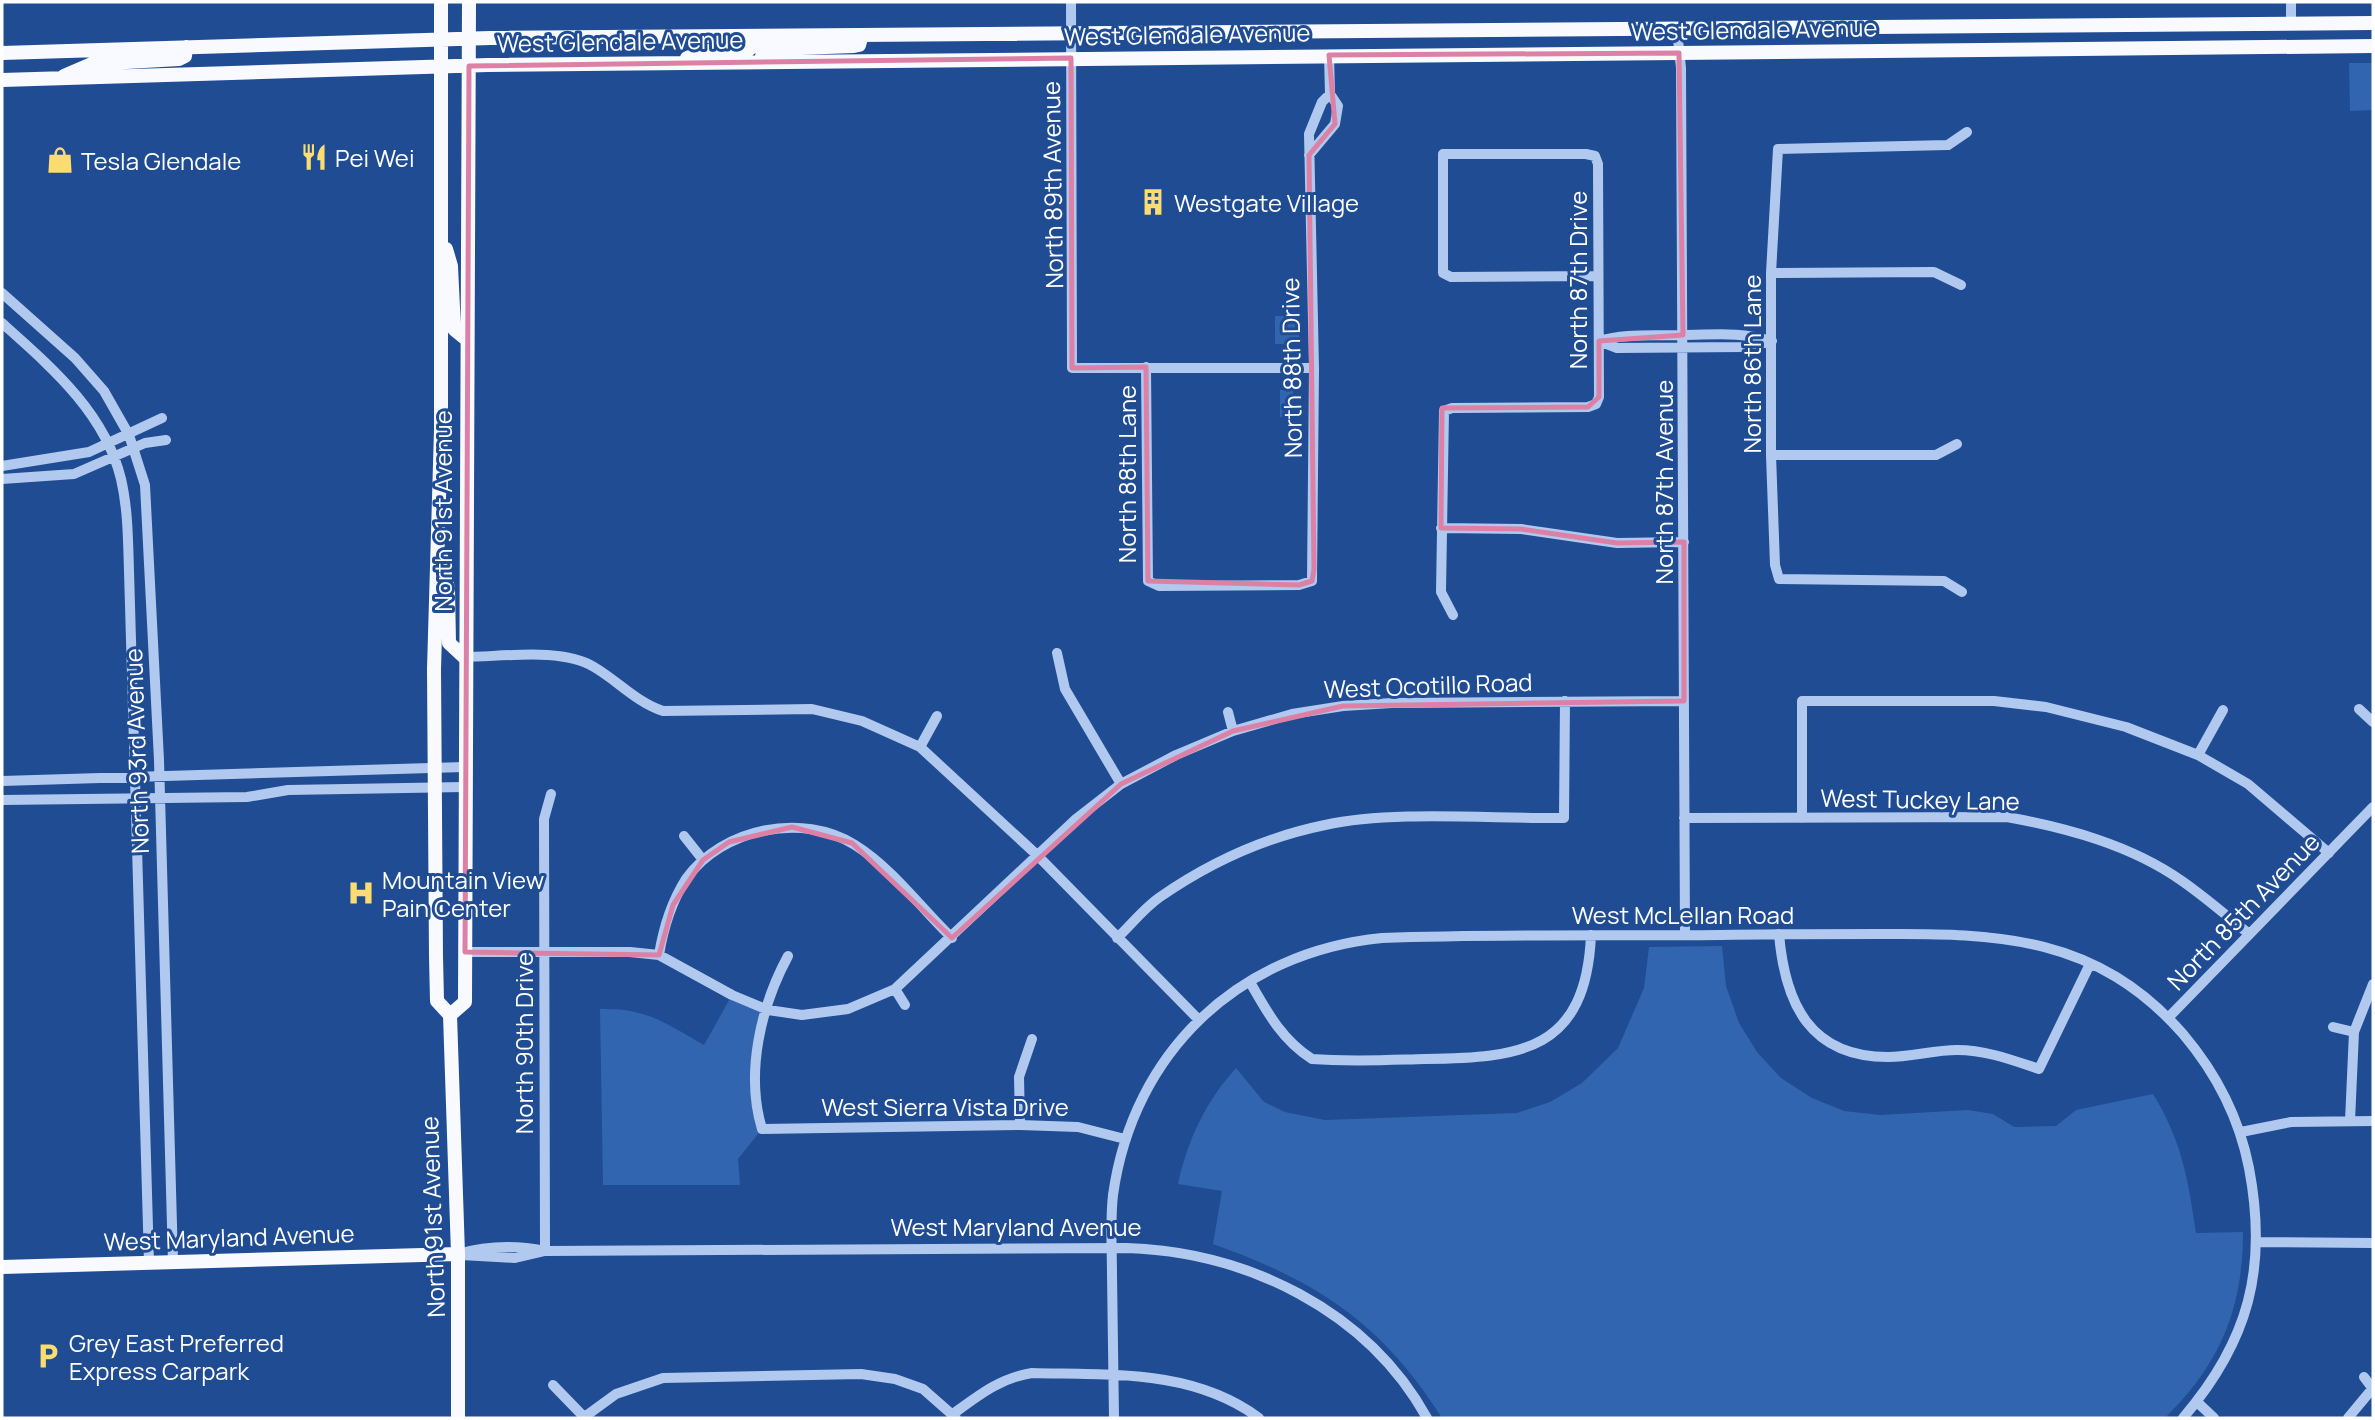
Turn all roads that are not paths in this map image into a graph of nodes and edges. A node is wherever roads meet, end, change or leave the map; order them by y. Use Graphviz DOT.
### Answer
graph roads {
  1 [pos="441,2"];
  2 [pos="468,2"];
  3 [pos="1071,2"];
  4 [pos="2291,2"];
  5 [pos="2291,23"];
  6 [pos="2373,23"];
  7 [pos="1677,30"];
  8 [pos="1328,33"];
  9 [pos="1071,35"];
  10 [pos="764,37"];
  11 [pos="861,37"];
  12 [pos="469,38"];
  13 [pos="440,39"];
  14 [pos="2292,46"];
  15 [pos="2373,46"];
  16 [pos="186,47"];
  17 [pos="2,53"];
  18 [pos="1679,53"];
  19 [pos="1329,55"];
  20 [pos="1071,58"];
  21 [pos="761,61"];
  22 [pos="670,63"];
  23 [pos="469,66"];
  24 [pos="440,67"];
  25 [pos="60,78"];
  26 [pos="2,80"];
  27 [pos="1330,94"];
  28 [pos="1318,115"];
  29 [pos="1335,124"];
  30 [pos="1967,132"];
  31 [pos="1309,155"];
  32 [pos="441,234"];
  33 [pos="1772,273"];
  34 [pos="1598,276"];
  35 [pos="1961,285"];
  36 [pos="2,293"];
  37 [pos="2,323"];
  38 [pos="1732,332"];
  39 [pos="1683,335"];
  40 [pos="465,338"];
  41 [pos="1598,341"];
  42 [pos="1772,341"];
  43 [pos="1683,348"];
  44 [pos="1732,348"];
  45 [pos="1146,368"];
  46 [pos="1314,368"];
  47 [pos="162,418"];
  48 [pos="129,435"];
  49 [pos="166,440"];
  50 [pos="108,444"];
  51 [pos="1957,444"];
  52 [pos="135,450"];
  53 [pos="1771,455"];
  54 [pos="115,459"];
  55 [pos="2,466"];
  56 [pos="2,479"];
  57 [pos="1441,528"];
  58 [pos="438,541"];
  59 [pos="1684,542"];
  60 [pos="1312,581"];
  61 [pos="1962,592"];
  62 [pos="1453,615"];
  63 [pos="1057,653"];
  64 [pos="464,657"];
  65 [pos="1565,701"];
  66 [pos="1684,701"];
  67 [pos="2359,709"];
  68 [pos="2223,710"];
  69 [pos="1228,712"];
  70 [pos="937,716"];
  71 [pos="2373,722"];
  72 [pos="1233,731"];
  73 [pos="920,747"];
  74 [pos="2198,755"];
  75 [pos="435,767"];
  76 [pos="464,767"];
  77 [pos="136,776"];
  78 [pos="159,776"];
  79 [pos="2,781"];
  80 [pos="1121,784"];
  81 [pos="435,787"];
  82 [pos="464,787"];
  83 [pos="551,794"];
  84 [pos="136,797"];
  85 [pos="159,798"];
  86 [pos="2,800"];
  87 [pos="2373,807"];
  88 [pos="1685,818"];
  89 [pos="1802,818"];
  90 [pos="684,836"];
  91 [pos="2329,853"];
  92 [pos="1037,855"];
  93 [pos="703,860"];
  94 [pos="1779,934"];
  95 [pos="2249,934"];
  96 [pos="1591,935"];
  97 [pos="1685,935"];
  98 [pos="952,938"];
  99 [pos="1117,938"];
  100 [pos="465,952"];
  101 [pos="543,952"];
  102 [pos="659,955"];
  103 [pos="788,956"];
  104 [pos="2090,964"];
  105 [pos="1250,982"];
  106 [pos="2373,984"];
  107 [pos="895,989"];
  108 [pos="905,1005"];
  109 [pos="768,1010"];
  110 [pos="450,1014"];
  111 [pos="2168,1018"];
  112 [pos="1198,1019"];
  113 [pos="2333,1027"];
  114 [pos="2354,1032"];
  115 [pos="1032,1039"];
  116 [pos="2350,1121"];
  117 [pos="2373,1121"];
  118 [pos="1020,1125"];
  119 [pos="2241,1132"];
  120 [pos="1125,1139"];
  121 [pos="2256,1242"];
  122 [pos="2373,1243"];
  123 [pos="1112,1248"];
  124 [pos="545,1251"];
  125 [pos="458,1255"];
  126 [pos="173,1261"];
  127 [pos="149,1262"];
  128 [pos="2,1267"];
  129 [pos="1113,1375"];
  130 [pos="2364,1377"];
  131 [pos="553,1385"];
  132 [pos="2373,1389"];
  133 [pos="2197,1402"];
  134 [pos="955,1416"];
  135 [pos="458,1418"];
  136 [pos="584,1418"];
  137 [pos="1114,1418"];
  138 [pos="1259,1418"];
  139 [pos="1427,1418"];
  140 [pos="2183,1418"];
  141 [pos="2214,1418"];
  142 [pos="2348,1418"];
  1 -- 13 [label="main road, North 91st Avenue"];
  2 -- 12 [label="main road, North 91st Avenue"];
  3 -- 9 [label="street, North 89th Avenue"];
  4 -- 5 [label="street"];
  5 -- 6 [label="main road, West Glendale Avenue"];
  5 -- 7 [label="main road, West Glendale Avenue"];
  5 -- 14 [label="main road"];
  7 -- 8 [label="main road, West Glendale Avenue"];
  7 -- 18 [label="street, North 87th Avenue"];
  8 -- 9 [label="main road, West Glendale Avenue"];
  8 -- 19 [label="main road"];
  9 -- 11 [label="main road, West Glendale Avenue"];
  9 -- 20 [label="street, North 89th Avenue"];
  10 -- 11 [label="main road, West Glendale Avenue"];
  10 -- 12 [label="main road, West Glendale Avenue"];
  10 -- 22 [label="main road"];
  11 -- 21 [label="main road"];
  12 -- 13 [label="main road, West Glendale Avenue"];
  12 -- 23 [label="main road, North 91st Avenue"];
  13 -- 16 [label="main road, West Glendale Avenue"];
  13 -- 24 [label="main road, North 91st Avenue"];
  14 -- 15 [label="main road, West Glendale Avenue"];
  14 -- 18 [label="main road, West Glendale Avenue"];
  16 -- 17 [label="main road, West Glendale Avenue"];
  16 -- 25 [label="main road"];
  18 -- 19 [label="main road, West Glendale Avenue"];
  18 -- 39 [label="street, North 87th Avenue"];
  19 -- 20 [label="main road, West Glendale Avenue"];
  19 -- 27 [label="street"];
  20 -- 21 [label="main road, West Glendale Avenue"];
  20 -- 45 [label="street, North 89th Avenue"];
  21 -- 22 [label="main road, West Glendale Avenue"];
  22 -- 23 [label="main road, West Glendale Avenue"];
  23 -- 24 [label="main road, West Glendale Avenue"];
  23 -- 40 [label="main road, North 91st Avenue"];
  24 -- 25 [label="main road, West Glendale Avenue"];
  24 -- 32 [label="main road, North 91st Avenue"];
  25 -- 26 [label="main road, West Glendale Avenue"];
  27 -- 28 [label="street, North 88th Drive"];
  27 -- 29 [label="street"];
  28 -- 29 [label="street"];
  28 -- 31 [label="street, North 88th Drive"];
  29 -- 31 [label="street"];
  30 -- 33 [label="street, North 86th Lane"];
  31 -- 46 [label="street, North 88th Drive"];
  32 -- 40 [label="main road"];
  32 -- 58 [label="main road, North 91st Avenue"];
  33 -- 35 [label="street"];
  33 -- 42 [label="street, North 86th Lane"];
  34 -- 34 [label="street, North 87th Drive"];
  34 -- 41 [label="street, North 87th Drive"];
  36 -- 48 [label="street, North 93rd Avenue"];
  37 -- 50 [label="street, North 93rd Avenue"];
  38 -- 39 [label="street"];
  38 -- 42 [label="street"];
  38 -- 44 [label="street"];
  39 -- 41 [label="street"];
  39 -- 43 [label="street, North 87th Avenue"];
  40 -- 64 [label="main road, North 91st Avenue"];
  41 -- 43 [label="street"];
  41 -- 57 [label="street, North 87th Drive"];
  42 -- 44 [label="street"];
  42 -- 53 [label="street, North 86th Lane"];
  43 -- 44 [label="street"];
  43 -- 59 [label="street, North 87th Avenue"];
  45 -- 46 [label="street"];
  45 -- 60 [label="street, North 88th Lane"];
  46 -- 60 [label="street, North 88th Drive"];
  47 -- 48 [label="street"];
  48 -- 50 [label="street"];
  48 -- 52 [label="street, North 93rd Avenue"];
  49 -- 52 [label="street"];
  50 -- 54 [label="street, North 93rd Avenue"];
  50 -- 55 [label="street"];
  51 -- 53 [label="street"];
  52 -- 54 [label="street"];
  52 -- 78 [label="street, North 93rd Avenue"];
  53 -- 61 [label="street, North 86th Lane"];
  54 -- 56 [label="street"];
  54 -- 77 [label="street, North 93rd Avenue"];
  57 -- 59 [label="street"];
  57 -- 62 [label="street"];
  58 -- 64 [label="main road"];
  58 -- 75 [label="main road, North 91st Avenue"];
  59 -- 66 [label="street, North 87th Avenue"];
  63 -- 80 [label="street"];
  64 -- 73 [label="street"];
  64 -- 76 [label="main road, North 91st Avenue"];
  65 -- 66 [label="street, West Ocotillo Road"];
  65 -- 72 [label="street, West Ocotillo Road"];
  65 -- 99 [label="street"];
  66 -- 88 [label="street, North 87th Avenue"];
  67 -- 71 [label="street"];
  68 -- 74 [label="street"];
  69 -- 72 [label="street"];
  70 -- 73 [label="street"];
  72 -- 80 [label="street, West Ocotillo Road"];
  73 -- 92 [label="street"];
  74 -- 89 [label="street"];
  74 -- 91 [label="street"];
  75 -- 76 [label="street"];
  75 -- 78 [label="street"];
  75 -- 81 [label="main road, North 91st Avenue"];
  76 -- 82 [label="main road, North 91st Avenue"];
  77 -- 78 [label="street"];
  77 -- 79 [label="street"];
  77 -- 84 [label="street, North 93rd Avenue"];
  78 -- 85 [label="street, North 93rd Avenue"];
  80 -- 92 [label="street, West Ocotillo Road"];
  81 -- 82 [label="street"];
  81 -- 85 [label="street"];
  81 -- 110 [label="main road, North 91st Avenue"];
  82 -- 100 [label="main road, North 91st Avenue"];
  83 -- 101 [label="street, North 90th Drive"];
  84 -- 85 [label="street"];
  84 -- 86 [label="street"];
  84 -- 127 [label="street, North 93rd Avenue"];
  85 -- 126 [label="street, North 93rd Avenue"];
  87 -- 91 [label="street, North 85th Avenue"];
  88 -- 89 [label="street, West Tuckey Lane"];
  88 -- 97 [label="street, North 87th Avenue"];
  89 -- 95 [label="street, West Tuckey Lane"];
  90 -- 93 [label="street"];
  91 -- 95 [label="street, North 85th Avenue"];
  92 -- 98 [label="street"];
  92 -- 99 [label="street"];
  93 -- 98 [label="street"];
  93 -- 102 [label="street"];
  94 -- 97 [label="street, West McLellan Road"];
  94 -- 104 [label="street, West McLellan Road"];
  94 -- 104 [label="street"];
  95 -- 111 [label="street, North 85th Avenue"];
  96 -- 97 [label="street, West McLellan Road"];
  96 -- 105 [label="street, West McLellan Road"];
  96 -- 105 [label="street"];
  98 -- 107 [label="street"];
  99 -- 112 [label="street"];
  100 -- 101 [label="street"];
  100 -- 110 [label="main road, North 91st Avenue"];
  101 -- 102 [label="street"];
  101 -- 124 [label="street, North 90th Drive"];
  102 -- 109 [label="street"];
  103 -- 109 [label="street"];
  104 -- 111 [label="street, West McLellan Road"];
  105 -- 112 [label="street, West McLellan Road"];
  106 -- 114 [label="street"];
  107 -- 108 [label="street"];
  107 -- 109 [label="street"];
  109 -- 118 [label="street, West Sierra Vista Drive"];
  110 -- 125 [label="main road, North 91st Avenue"];
  111 -- 119 [label="street, North 85th Avenue"];
  112 -- 120 [label="street"];
  113 -- 114 [label="street"];
  114 -- 116 [label="street"];
  115 -- 118 [label="street"];
  116 -- 117 [label="street"];
  116 -- 119 [label="street"];
  118 -- 120 [label="street, West Sierra Vista Drive"];
  119 -- 121 [label="street, North 85th Avenue"];
  120 -- 123 [label="street"];
  121 -- 122 [label="street"];
  121 -- 133 [label="street"];
  123 -- 124 [label="street, West Maryland Avenue"];
  123 -- 129 [label="street"];
  123 -- 139 [label="street, West Maryland Avenue"];
  124 -- 125 [label="street, West Maryland Avenue"];
  125 -- 126 [label="main road, West Maryland Avenue"];
  125 -- 135 [label="main road, North 91st Avenue"];
  126 -- 127 [label="main road, West Maryland Avenue"];
  127 -- 128 [label="main road, West Maryland Avenue"];
  129 -- 134 [label="street"];
  129 -- 137 [label="street"];
  129 -- 138 [label="street"];
  130 -- 132 [label="street"];
  131 -- 136 [label="street"];
  132 -- 142 [label="street"];
  133 -- 140 [label="street"];
  133 -- 141 [label="street"];
  134 -- 136 [label="street"];
}
